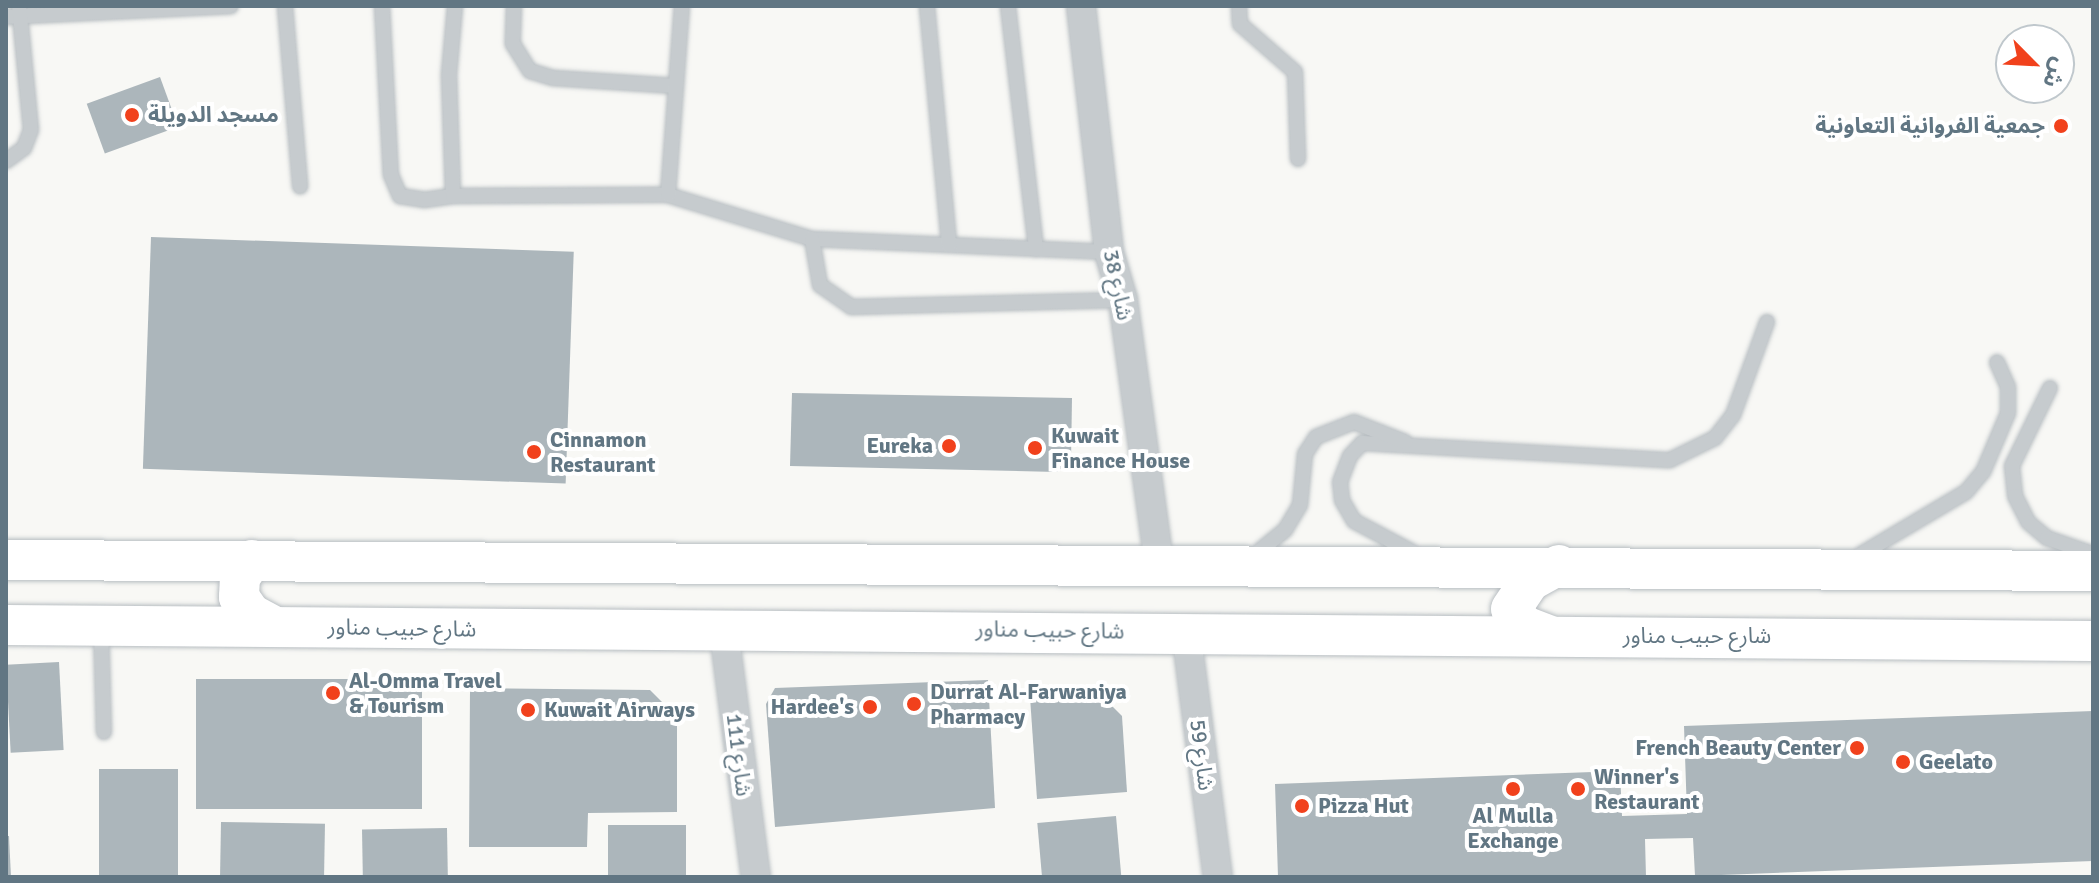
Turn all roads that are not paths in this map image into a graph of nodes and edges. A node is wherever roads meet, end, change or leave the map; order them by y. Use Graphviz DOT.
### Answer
graph roads {
  1 [pos="231,6"];
  2 [pos="285,6"];
  3 [pos="382,6"];
  4 [pos="455,6"];
  5 [pos="514,6"];
  6 [pos="682,6"];
  7 [pos="927,6"];
  8 [pos="1008,6"];
  9 [pos="1081,6"];
  10 [pos="1239,6"];
  11 [pos="15,14"];
  12 [pos="676,86"];
  13 [pos="1298,159"];
  14 [pos="6,161"];
  15 [pos="300,186"];
  16 [pos="668,195"];
  17 [pos="453,196"];
  18 [pos="812,239"];
  19 [pos="949,245"];
  20 [pos="1036,249"];
  21 [pos="1109,252"];
  22 [pos="1123,300"];
  23 [pos="1767,322"];
  24 [pos="1997,362"];
  25 [pos="2050,388"];
  26 [pos="1420,448"];
  27 [pos="2093,554"];
  28 [pos="6,560"];
  29 [pos="252,560"];
  30 [pos="1159,564"];
  31 [pos="1439,565"];
  32 [pos="1559,565"];
  33 [pos="1242,566"];
  34 [pos="1839,568"];
  35 [pos="2093,571"];
  36 [pos="6,625"];
  37 [pos="101,627"];
  38 [pos="275,627"];
  39 [pos="724,632"];
  40 [pos="1186,632"];
  41 [pos="1548,635"];
  42 [pos="2093,641"];
  43 [pos="104,732"];
  44 [pos="756,877"];
  45 [pos="1218,877"];
  1 -- 11 [label="lane"];
  2 -- 15 [label="lane"];
  3 -- 17 [label="lane"];
  4 -- 17 [label="lane"];
  5 -- 12 [label="lane"];
  6 -- 12 [label="lane"];
  7 -- 19 [label="lane"];
  8 -- 20 [label="lane"];
  9 -- 21 [label="street, شارع 38"];
  10 -- 13 [label="lane"];
  11 -- 14 [label="lane"];
  12 -- 16 [label="lane"];
  16 -- 17 [label="lane"];
  16 -- 18 [label="lane"];
  18 -- 19 [label="lane"];
  18 -- 22 [label="lane"];
  19 -- 20 [label="lane"];
  20 -- 21 [label="lane"];
  21 -- 22 [label="street, شارع 38"];
  22 -- 30 [label="street, شارع 38"];
  23 -- 26 [label="lane"];
  24 -- 34 [label="lane"];
  25 -- 27 [label="lane"];
  26 -- 31 [label="lane"];
  26 -- 33 [label="lane"];
  28 -- 29 [label="street"];
  29 -- 30 [label="street"];
  29 -- 38 [label="street"];
  30 -- 33 [label="street"];
  31 -- 32 [label="street"];
  31 -- 33 [label="street"];
  32 -- 34 [label="street"];
  32 -- 41 [label="street"];
  34 -- 35 [label="street"];
  36 -- 37 [label="street, شارع حبيب مناور"];
  37 -- 38 [label="street, شارع حبيب مناور"];
  37 -- 43 [label="lane"];
  38 -- 39 [label="street, شارع حبيب مناور"];
  39 -- 40 [label="street, شارع حبيب مناور"];
  39 -- 44 [label="street, شارع 111"];
  40 -- 41 [label="street, شارع حبيب مناور"];
  40 -- 45 [label="street, شارع 59"];
  41 -- 42 [label="street, شارع حبيب مناور"];
}
